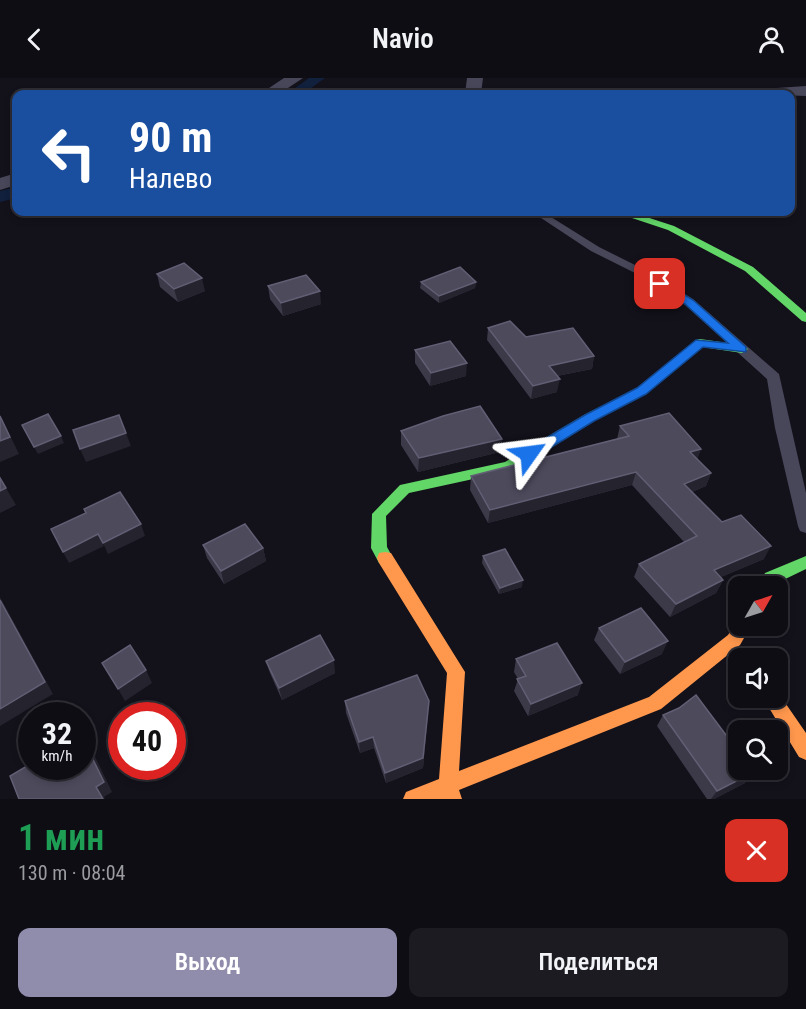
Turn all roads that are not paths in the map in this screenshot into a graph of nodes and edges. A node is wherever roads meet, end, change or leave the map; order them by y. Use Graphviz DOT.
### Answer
graph roads {
  1 [pos="295,78"];
  2 [pos="275,90"];
  3 [pos="543,216"];
  4 [pos="634,216"];
  5 [pos="806,319"];
  6 [pos="742,349"];
  7 [pos="806,526"];
  8 [pos="806,561"];
  9 [pos="775,576"];
  10 [pos="741,641"];
  11 [pos="779,708"];
  12 [pos="806,750"];
  13 [pos="450,792"];
  14 [pos="412,799"];
  1 -- 2 [label="street"];
  3 -- 6 [label="lane"];
  4 -- 5 [label="street"];
  6 -- 7 [label="lane"];
  6 -- 13 [label="street"];
  8 -- 9 [label="street"];
  10 -- 13 [label="street"];
  11 -- 12 [label="street"];
  13 -- 14 [label="street"];
}
